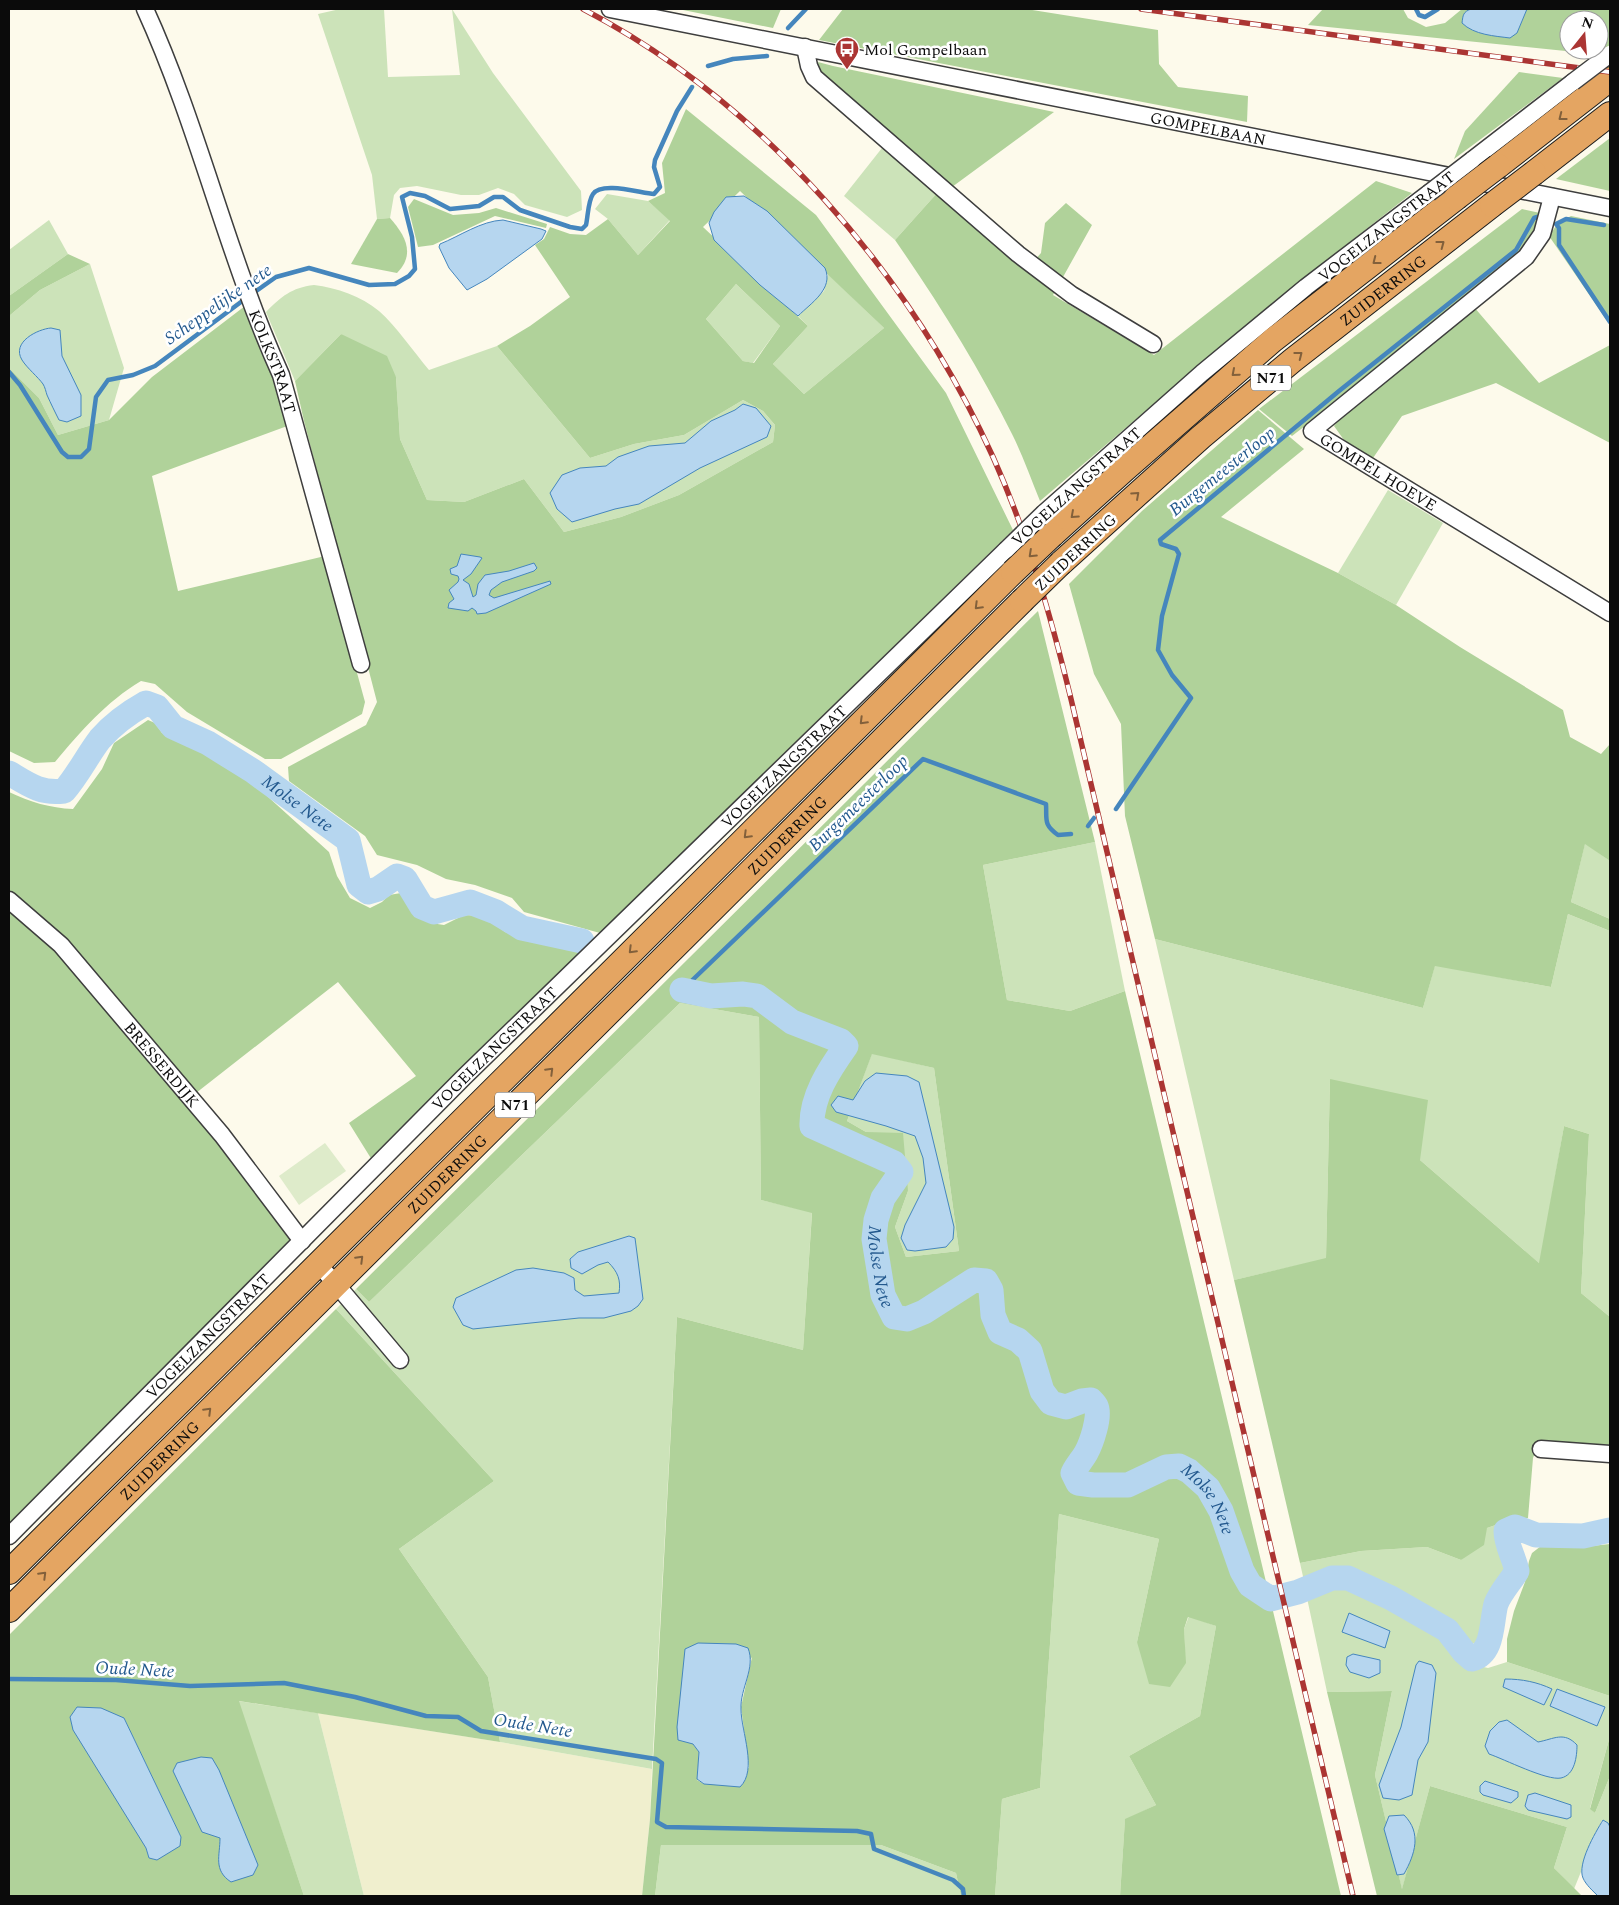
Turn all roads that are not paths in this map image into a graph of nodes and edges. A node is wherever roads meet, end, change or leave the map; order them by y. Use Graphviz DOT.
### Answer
graph roads {
  1 [pos="145,9"];
  2 [pos="610,9"];
  3 [pos="805,47"];
  4 [pos="1610,54"];
  5 [pos="1605,83"];
  6 [pos="1610,114"];
  7 [pos="1552,197"];
  8 [pos="1610,208"];
  9 [pos="1153,344"];
  10 [pos="1009,561"];
  11 [pos="1610,613"];
  12 [pos="361,664"];
  13 [pos="9,900"];
  14 [pos="302,1242"];
  15 [pos="318,1264"];
  16 [pos="336,1284"];
  17 [pos="400,1360"];
  18 [pos="1541,1450"];
  19 [pos="1610,1454"];
  20 [pos="9,1536"];
  21 [pos="9,1572"];
  22 [pos="9,1610"];
  1 -- 12 [label="street, KOLKSTRAAT"];
  2 -- 3 [label="street, GOMPELBAAN"];
  3 -- 7 [label="street, GOMPELBAAN"];
  3 -- 9 [label="street"];
  4 -- 10 [label="street, VOGELZANGSTRAAT, bridge"];
  5 -- 10 [label="highway, ZUIDERRING / N71, one-way, bridge"];
  16 -- 6 [label="highway, ZUIDERRING / N71, one-way, bridge"];
  7 -- 8 [label="street, GOMPELBAAN"];
  7 -- 11 [label="street, GOMPEL HOEVE"];
  10 -- 14 [label="street, VOGELZANGSTRAAT"];
  10 -- 15 [label="highway, ZUIDERRING / N71, one-way"];
  13 -- 14 [label="street, BRESSERDIJK"];
  14 -- 20 [label="street, VOGELZANGSTRAAT"];
  15 -- 16 [label="street"];
  15 -- 21 [label="highway, ZUIDERRING / N71"];
  16 -- 17 [label="street"];
  22 -- 16 [label="highway, ZUIDERRING / N71, one-way"];
  18 -- 19 [label="street"];
}
